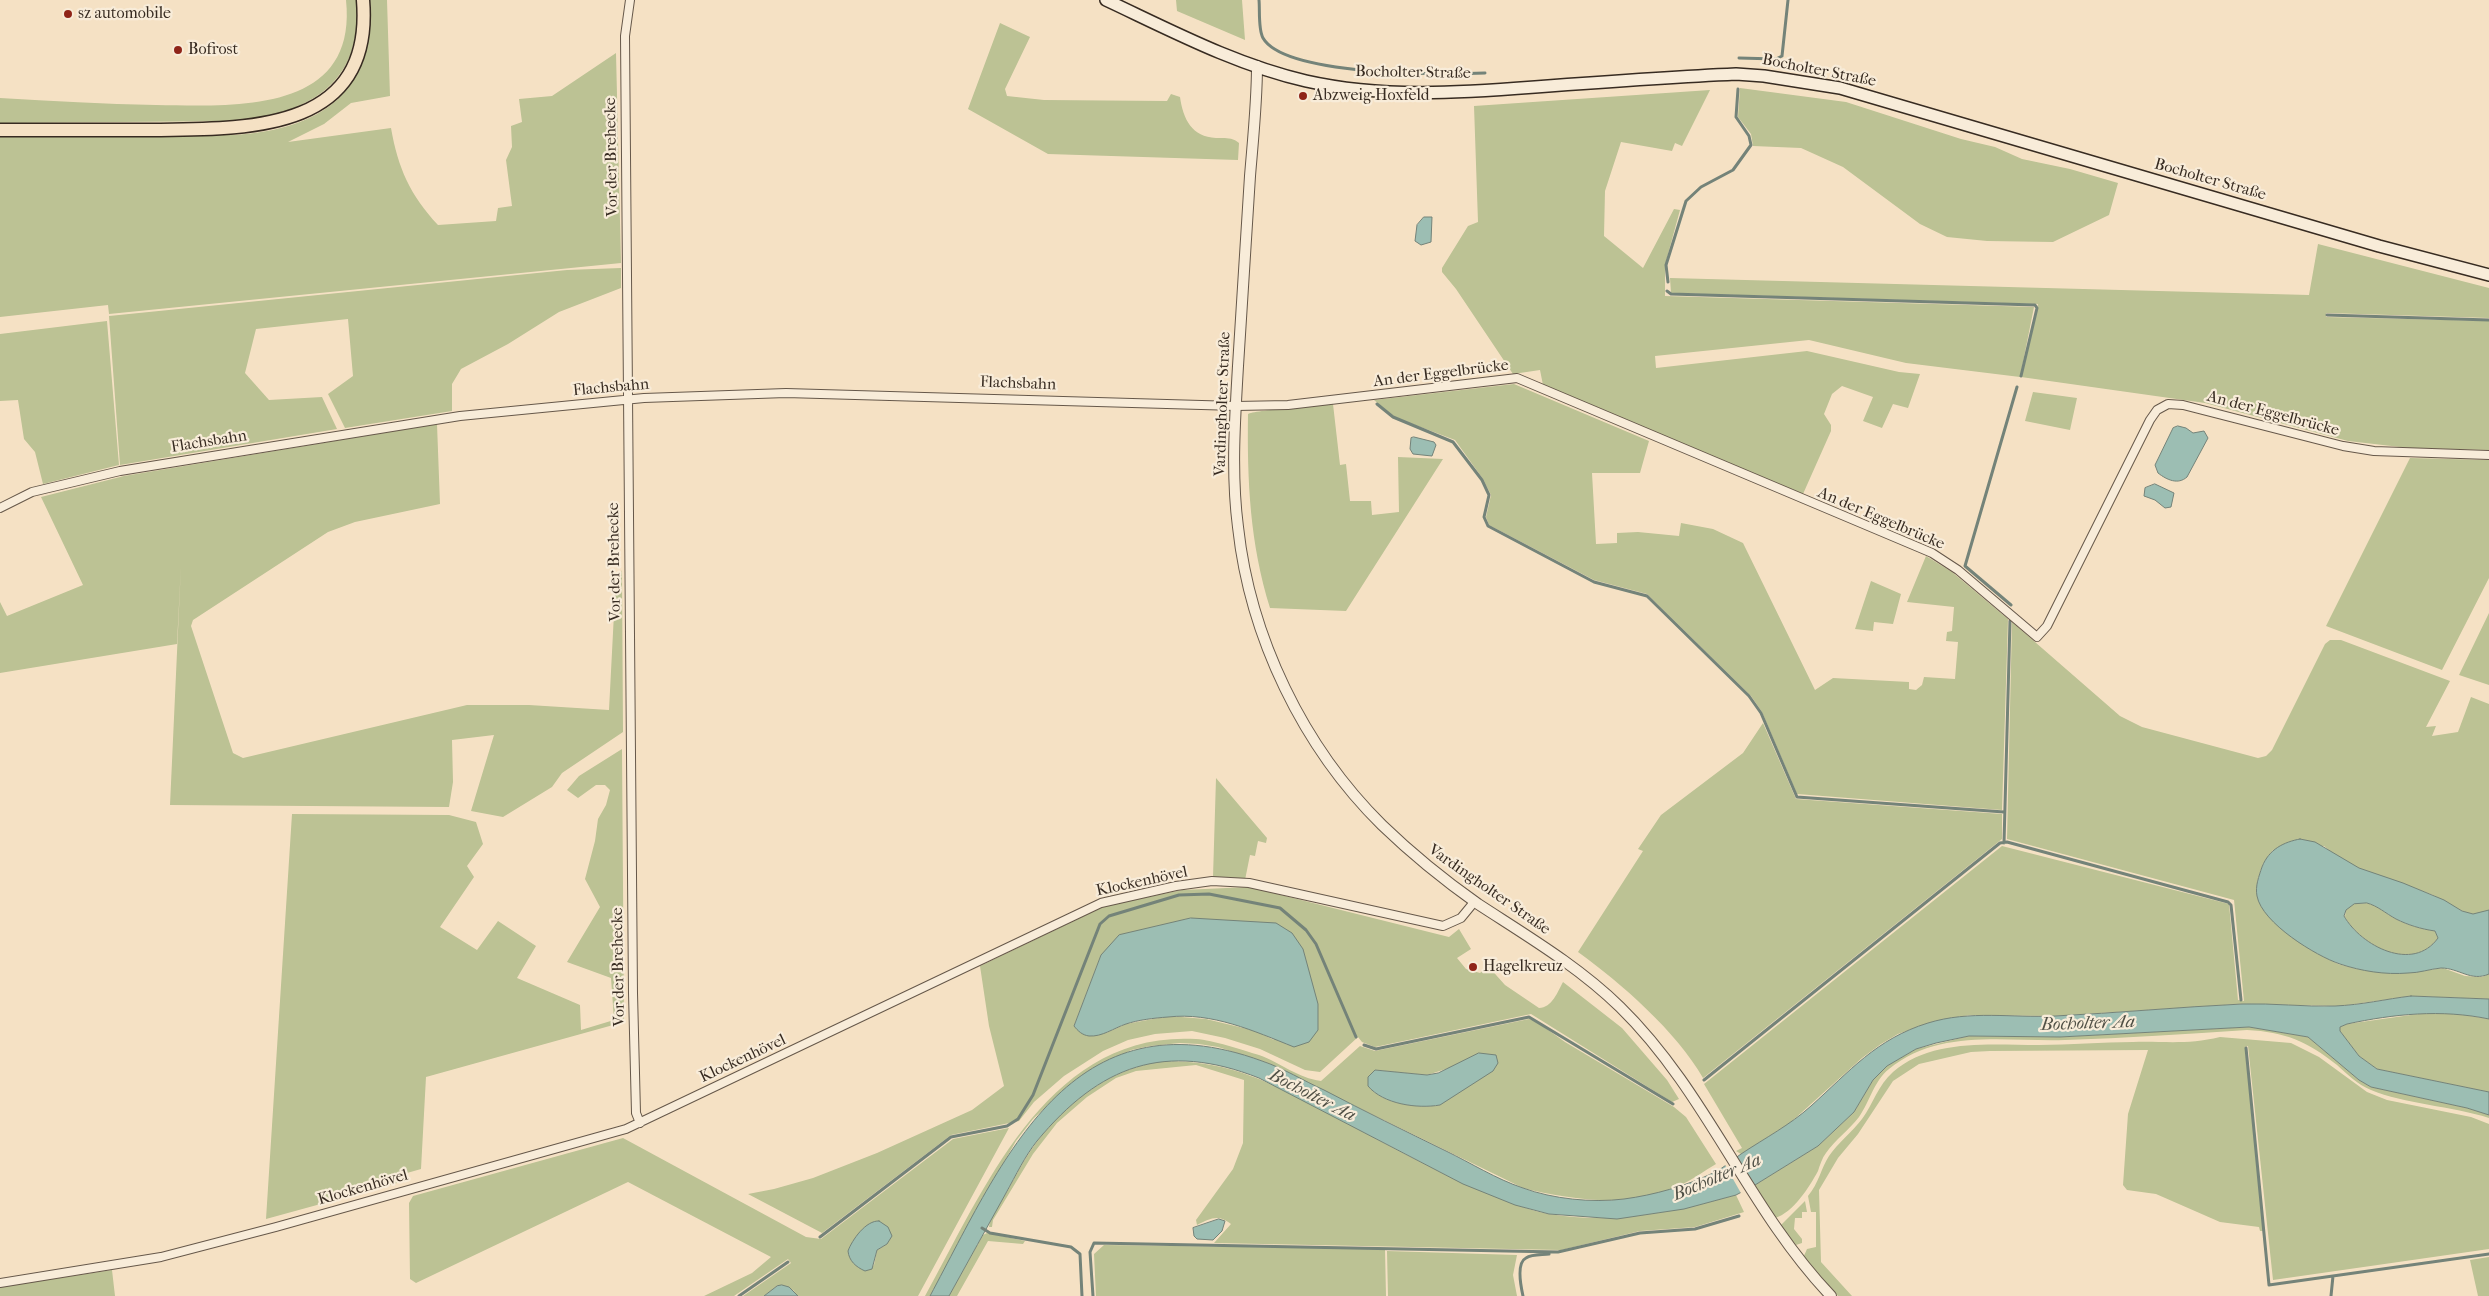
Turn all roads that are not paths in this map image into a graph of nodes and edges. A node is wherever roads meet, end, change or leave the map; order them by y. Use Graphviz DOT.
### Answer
graph roads {
  1 [pos="363,0"];
  2 [pos="630,0"];
  3 [pos="1106,0"];
  4 [pos="1257,66"];
  5 [pos="0,130"];
  6 [pos="2489,275"];
  7 [pos="627,400"];
  8 [pos="1236,406"];
  9 [pos="2489,455"];
  10 [pos="0,508"];
  11 [pos="1475,901"];
  12 [pos="640,1123"];
  13 [pos="0,1283"];
  14 [pos="1831,1296"];
  1 -- 5 [label="main road"];
  2 -- 7 [label="street, Vor der Brehecke"];
  3 -- 4 [label="main road, Bocholter Straße"];
  4 -- 6 [label="main road, Bocholter Straße"];
  4 -- 8 [label="street, Vardingholter Straße"];
  7 -- 8 [label="street, Flachsbahn"];
  7 -- 10 [label="street, Flachsbahn"];
  7 -- 12 [label="street, Vor der Brehecke"];
  8 -- 9 [label="street, An der Eggelbrücke"];
  8 -- 11 [label="street, Vardingholter Straße"];
  11 -- 12 [label="street, Klockenhövel"];
  11 -- 14 [label="street, Vardingholter Straße"];
  12 -- 13 [label="street, Klockenhövel"];
}
